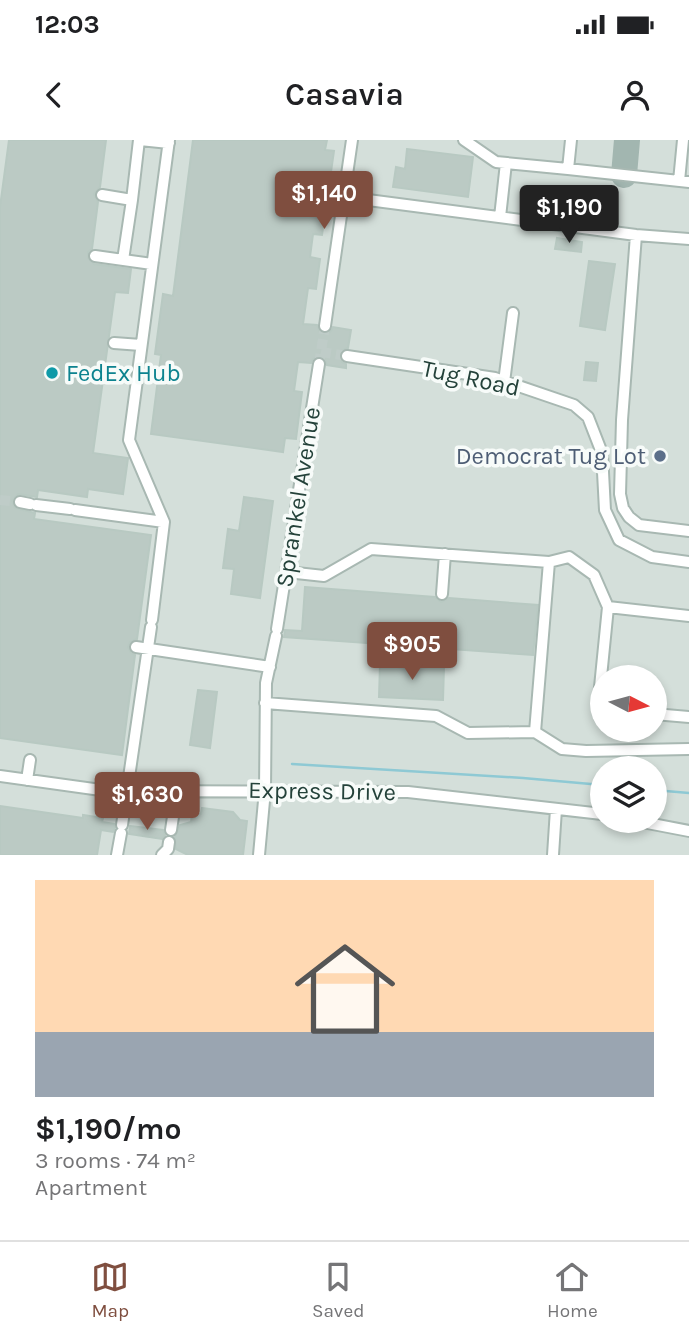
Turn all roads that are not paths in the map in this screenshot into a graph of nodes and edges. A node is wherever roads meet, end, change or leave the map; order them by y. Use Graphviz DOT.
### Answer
graph roads {
  1 [pos="140,140"];
  2 [pos="352,140"];
  3 [pos="464,140"];
  4 [pos="571,140"];
  5 [pos="683,140"];
  6 [pos="169,142"];
  7 [pos="506,163"];
  8 [pos="568,169"];
  9 [pos="684,181"];
  10 [pos="102,195"];
  11 [pos="345,197"];
  12 [pos="132,200"];
  13 [pos="500,217"];
  14 [pos="636,234"];
  15 [pos="689,239"];
  16 [pos="95,256"];
  17 [pos="123,260"];
  18 [pos="152,264"];
  19 [pos="513,313"];
  20 [pos="325,326"];
  21 [pos="114,342"];
  22 [pos="141,345"];
  23 [pos="347,356"];
  24 [pos="319,364"];
  25 [pos="504,382"];
  26 [pos="29,504"];
  27 [pos="164,522"];
  28 [pos="689,531"];
  29 [pos="445,554"];
  30 [pos="549,562"];
  31 [pos="689,562"];
  32 [pos="287,572"];
  33 [pos="442,594"];
  34 [pos="608,607"];
  35 [pos="689,616"];
  36 [pos="136,647"];
  37 [pos="149,649"];
  38 [pos="602,665"];
  39 [pos="270,667"];
  40 [pos="265,704"];
  41 [pos="667,715"];
  42 [pos="689,718"];
  43 [pos="535,732"];
  44 [pos="689,749"];
  45 [pos="30,760"];
  46 [pos="0,776"];
  47 [pos="27,780"];
  48 [pos="177,790"];
  49 [pos="265,790"];
  50 [pos="128,791"];
  51 [pos="556,809"];
  52 [pos="590,813"];
  53 [pos="667,827"];
  54 [pos="689,831"];
  55 [pos="117,855"];
  56 [pos="162,855"];
  57 [pos="259,855"];
  58 [pos="552,855"];
  1 -- 6 [label="street"];
  1 -- 12 [label="street"];
  2 -- 11 [label="street"];
  3 -- 7 [label="street"];
  4 -- 8 [label="street"];
  5 -- 9 [label="street"];
  6 -- 18 [label="street"];
  7 -- 8 [label="street"];
  7 -- 13 [label="street"];
  8 -- 9 [label="street"];
  10 -- 12 [label="street"];
  11 -- 13 [label="street"];
  11 -- 20 [label="street"];
  12 -- 17 [label="street"];
  13 -- 14 [label="street"];
  14 -- 15 [label="street"];
  14 -- 28 [label="street"];
  16 -- 17 [label="street"];
  17 -- 18 [label="street"];
  18 -- 22 [label="street"];
  19 -- 25 [label="street"];
  21 -- 22 [label="street"];
  22 -- 27 [label="street"];
  23 -- 25 [label="street, Tug Road"];
  24 -- 32 [label="street, Sprankel Avenue"];
  25 -- 31 [label="street, Tug Road"];
  26 -- 27 [label="street"];
  27 -- 37 [label="street"];
  29 -- 30 [label="street"];
  29 -- 32 [label="street"];
  29 -- 33 [label="street"];
  30 -- 34 [label="street"];
  30 -- 43 [label="street"];
  32 -- 39 [label="street, Sprankel Avenue"];
  34 -- 35 [label="street"];
  34 -- 38 [label="street"];
  36 -- 37 [label="street"];
  37 -- 39 [label="street"];
  37 -- 50 [label="street"];
  39 -- 40 [label="street, Sprankel Avenue"];
  40 -- 43 [label="street"];
  40 -- 49 [label="street, Sprankel Avenue"];
  41 -- 42 [label="street"];
  43 -- 44 [label="street"];
  45 -- 47 [label="street"];
  46 -- 47 [label="street, Express Drive"];
  47 -- 50 [label="street, Express Drive"];
  48 -- 49 [label="street, Express Drive"];
  48 -- 50 [label="street, Express Drive"];
  48 -- 56 [label="street"];
  49 -- 51 [label="street, Express Drive"];
  49 -- 57 [label="street, Sprankel Avenue"];
  50 -- 55 [label="street"];
  51 -- 52 [label="street, Express Drive"];
  51 -- 58 [label="street"];
  53 -- 54 [label="street"];
}
